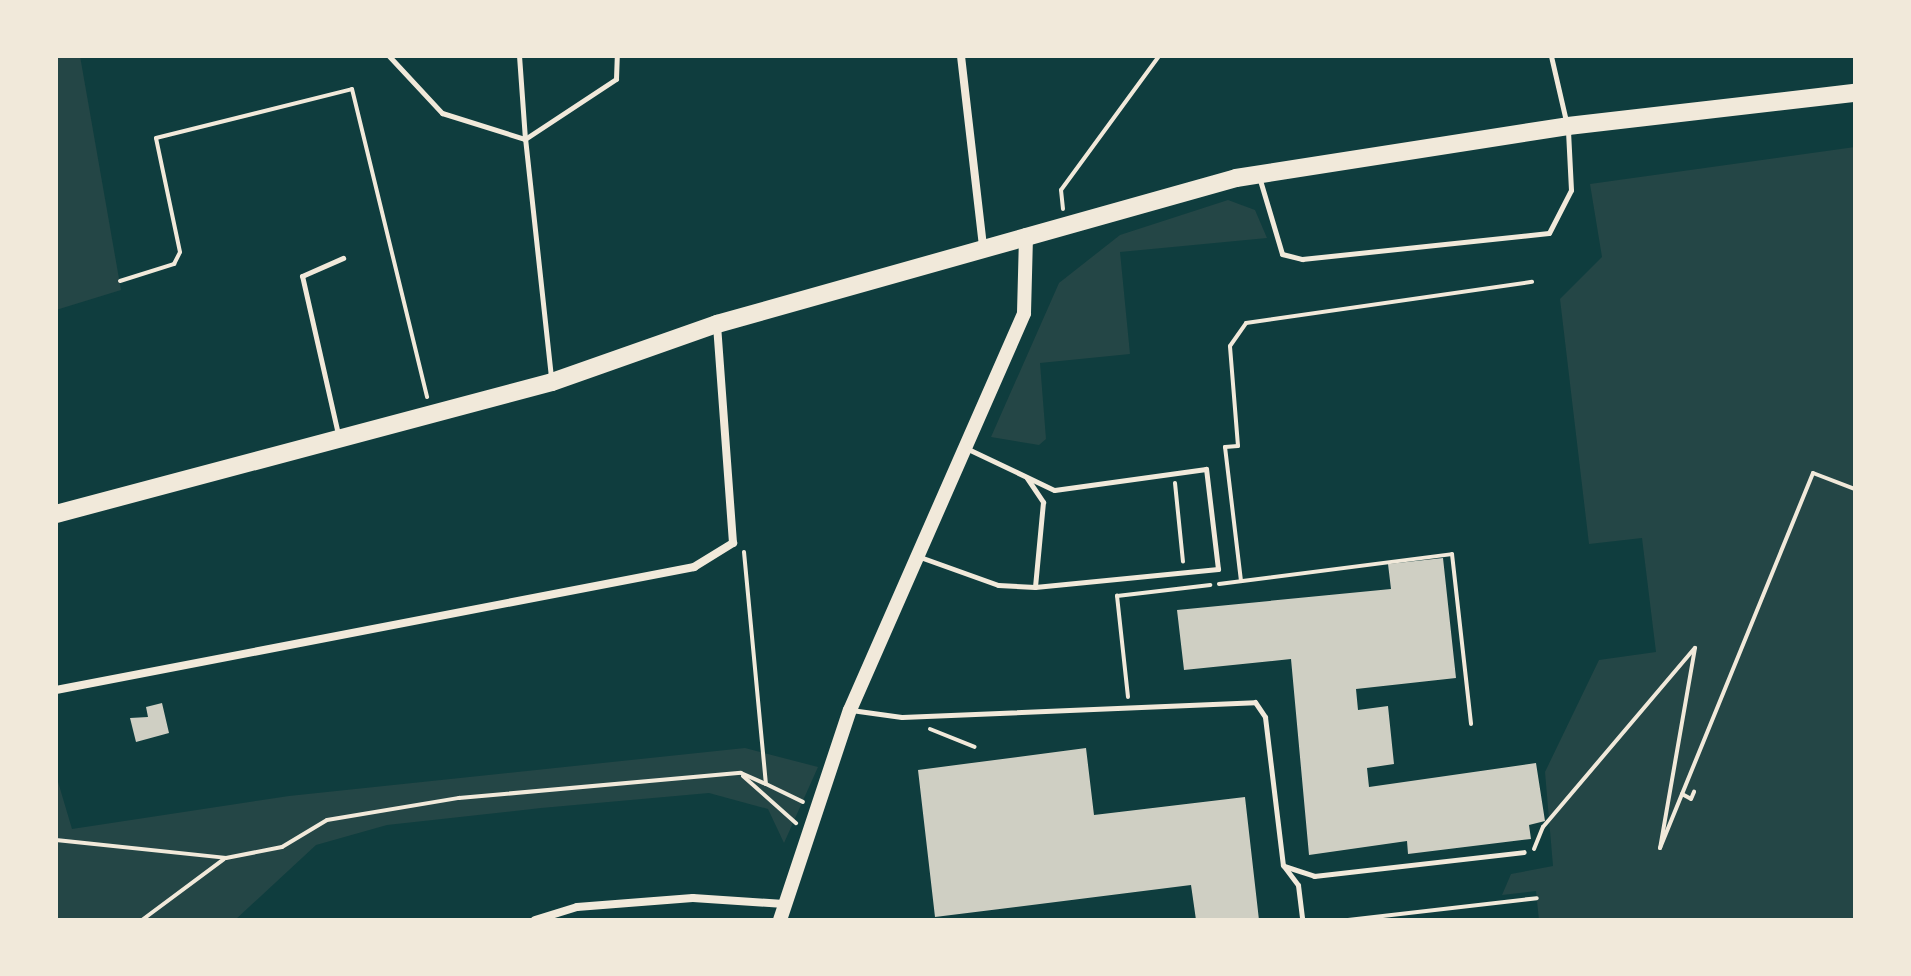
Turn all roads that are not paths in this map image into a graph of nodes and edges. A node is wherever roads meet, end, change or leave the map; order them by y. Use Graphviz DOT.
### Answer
graph roads {
  1 [pos="389,56"];
  2 [pos="519,56"];
  3 [pos="617,56"];
  4 [pos="961,56"];
  5 [pos="1551,56"];
  6 [pos="1855,93"];
  7 [pos="1568,126"];
  8 [pos="525,139"];
  9 [pos="1259,174"];
  10 [pos="1026,235"];
  11 [pos="983,247"];
  12 [pos="343,258"];
  13 [pos="717,324"];
  14 [pos="552,382"];
  15 [pos="338,434"];
  16 [pos="970,450"];
  17 [pos="1024,474"];
  18 [pos="56,514"];
  19 [pos="919,556"];
  20 [pos="1035,587"];
  21 [pos="56,690"];
  22 [pos="850,710"];
  23 [pos="1524,852"];
  24 [pos="1283,865"];
  25 [pos="784,904"];
  26 [pos="535,920"];
  27 [pos="780,920"];
  28 [pos="1302,920"];
  1 -- 8 [label="lane"];
  2 -- 8 [label="lane"];
  3 -- 8 [label="lane"];
  4 -- 11 [label="street"];
  5 -- 7 [label="lane"];
  6 -- 7 [label="highway"];
  7 -- 9 [label="highway"];
  7 -- 9 [label="lane"];
  8 -- 14 [label="lane"];
  9 -- 10 [label="highway"];
  10 -- 11 [label="highway"];
  10 -- 16 [label="main road"];
  11 -- 13 [label="highway"];
  12 -- 15 [label="lane"];
  13 -- 14 [label="highway"];
  13 -- 21 [label="street"];
  14 -- 15 [label="highway"];
  15 -- 18 [label="highway"];
  16 -- 17 [label="lane"];
  16 -- 19 [label="main road"];
  17 -- 20 [label="lane"];
  17 -- 20 [label="lane"];
  19 -- 20 [label="lane"];
  19 -- 22 [label="main road"];
  22 -- 24 [label="lane"];
  22 -- 25 [label="main road"];
  23 -- 24 [label="lane"];
  24 -- 28 [label="lane"];
  25 -- 26 [label="street"];
  25 -- 27 [label="main road"];
}
